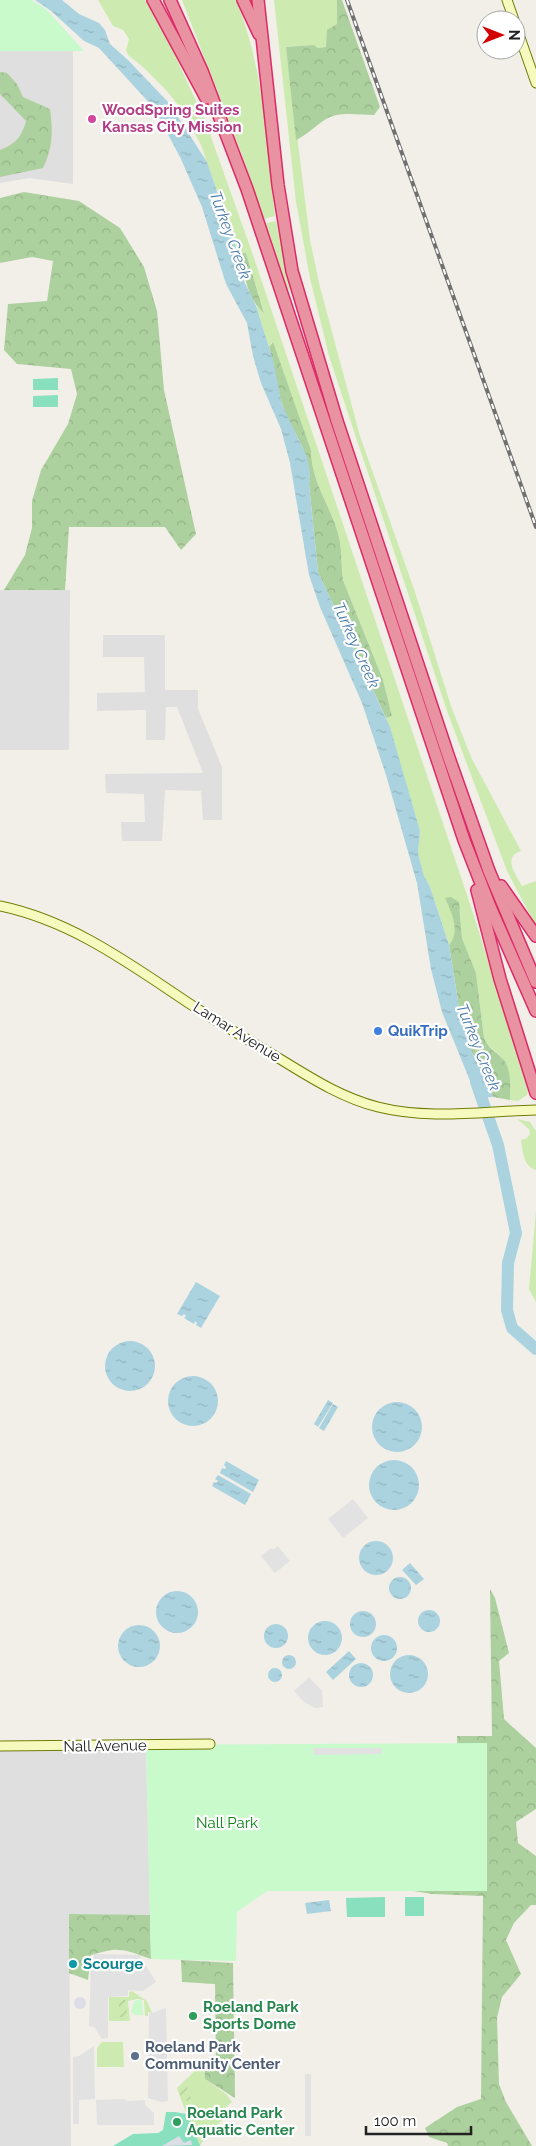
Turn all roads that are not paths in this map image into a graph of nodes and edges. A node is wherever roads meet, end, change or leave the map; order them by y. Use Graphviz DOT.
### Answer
graph roads {
  1 [pos="152,0"];
  2 [pos="170,0"];
  3 [pos="243,0"];
  4 [pos="258,0"];
  5 [pos="262,40"];
  6 [pos="526,55"];
  7 [pos="536,55"];
  8 [pos="536,83"];
  9 [pos="231,146"];
  10 [pos="464,840"];
  11 [pos="489,871"];
  12 [pos="0,906"];
  13 [pos="536,936"];
  14 [pos="536,982"];
  15 [pos="536,1012"];
  16 [pos="536,1093"];
  17 [pos="536,1110"];
  18 [pos="210,1744"];
  19 [pos="0,1746"];
  1 -- 9 [label="highway"];
  2 -- 9 [label="highway"];
  3 -- 5 [label="highway"];
  4 -- 5 [label="highway"];
  5 -- 11 [label="highway"];
  6 -- 7 [label="street"];
  6 -- 8 [label="street"];
  9 -- 10 [label="highway"];
  10 -- 15 [label="highway"];
  10 -- 16 [label="highway"];
  11 -- 13 [label="highway"];
  11 -- 14 [label="highway"];
  12 -- 17 [label="street, Lamar Avenue"];
  18 -- 19 [label="street, Nall Avenue"];
}
